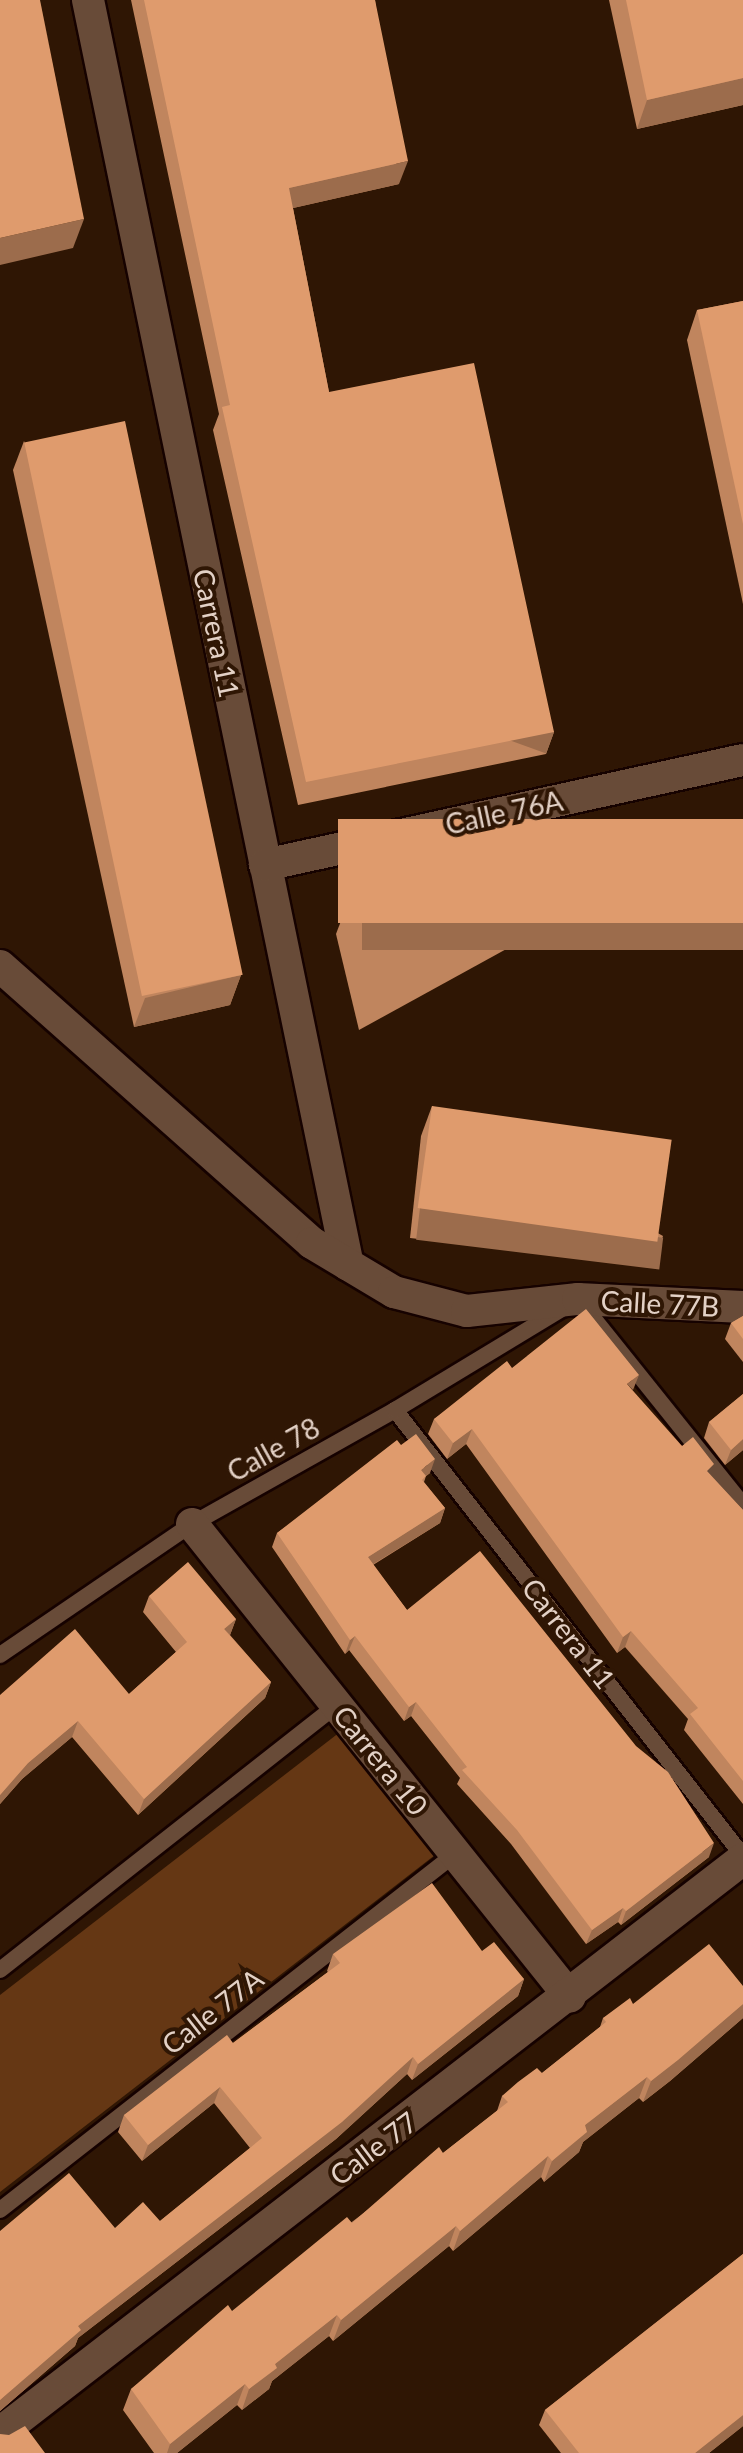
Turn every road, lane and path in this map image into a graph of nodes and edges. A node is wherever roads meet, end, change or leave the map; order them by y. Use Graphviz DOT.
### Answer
graph roads {
  1 [pos="88,0"];
  2 [pos="743,760"];
  3 [pos="265,865"];
  4 [pos="0,966"];
  5 [pos="348,1265"];
  6 [pos="578,1299"];
  7 [pos="743,1307"];
  8 [pos="395,1410"];
  9 [pos="743,1505"];
  10 [pos="192,1524"];
  11 [pos="0,1655"];
  12 [pos="337,1705"];
  13 [pos="455,1854"];
  14 [pos="743,1858"];
  15 [pos="0,1970"];
  16 [pos="570,1997"];
  17 [pos="0,2210"];
  18 [pos="0,2433"];
  1 -- 3 [label="street, Carrera 11"];
  2 -- 3 [label="street, Calle 76A"];
  3 -- 5 [label="street, Carrera 11"];
  4 -- 5 [label="street, Calle 77B"];
  5 -- 6 [label="street, Calle 77B"];
  6 -- 7 [label="street, Calle 77B"];
  6 -- 8 [label="lane, Calle 78"];
  6 -- 9 [label="lane"];
  8 -- 10 [label="lane, Calle 78"];
  8 -- 14 [label="lane, Carrera 11"];
  10 -- 11 [label="lane, Calle 78"];
  10 -- 12 [label="street, Carrera 10"];
  12 -- 13 [label="street, Carrera 10"];
  12 -- 15 [label="lane"];
  13 -- 16 [label="street, Carrera 10"];
  13 -- 17 [label="lane, Calle 77A"];
  14 -- 16 [label="street, Calle 77"];
  16 -- 18 [label="street, Calle 77"];
}
